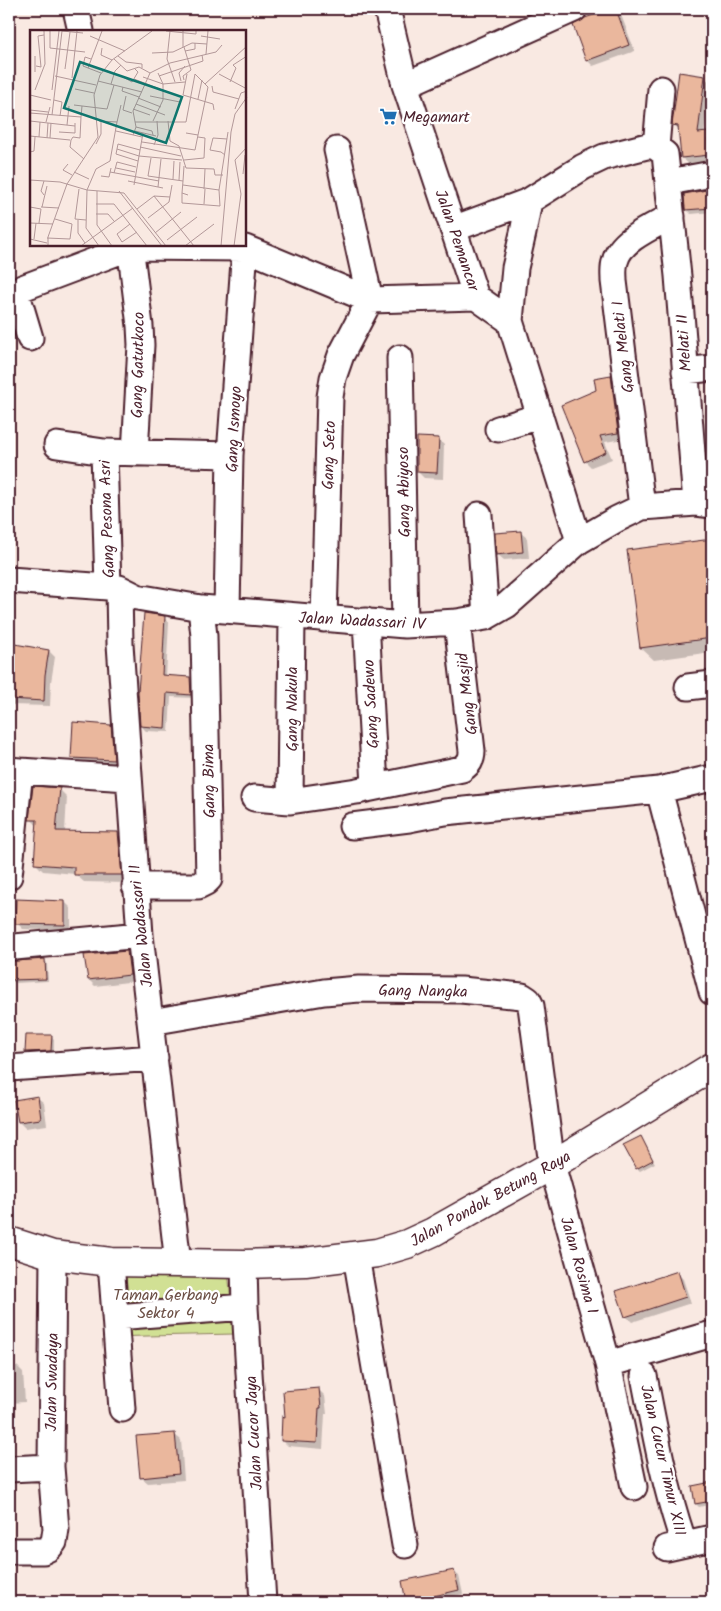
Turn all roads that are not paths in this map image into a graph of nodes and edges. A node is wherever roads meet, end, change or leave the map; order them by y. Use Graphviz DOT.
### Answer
graph roads {
  1 [pos="76,9"];
  2 [pos="387,9"];
  3 [pos="574,9"];
  4 [pos="81,30"];
  5 [pos="405,85"];
  6 [pos="662,89"];
  7 [pos="656,147"];
  8 [pos="337,150"];
  9 [pos="712,174"];
  10 [pos="669,182"];
  11 [pos="529,202"];
  12 [pos="672,216"];
  13 [pos="453,229"];
  14 [pos="130,246"];
  15 [pos="245,248"];
  16 [pos="12,292"];
  17 [pos="476,297"];
  18 [pos="370,300"];
  19 [pos="510,320"];
  20 [pos="30,338"];
  21 [pos="400,358"];
  22 [pos="712,368"];
  23 [pos="685,371"];
  24 [pos="540,416"];
  25 [pos="498,429"];
  26 [pos="57,445"];
  27 [pos="104,452"];
  28 [pos="135,453"];
  29 [pos="230,454"];
  30 [pos="704,504"];
  31 [pos="642,508"];
  32 [pos="480,515"];
  33 [pos="579,541"];
  34 [pos="9,580"];
  35 [pos="114,587"];
  36 [pos="201,608"];
  37 [pos="228,610"];
  38 [pos="292,616"];
  39 [pos="486,617"];
  40 [pos="324,619"];
  41 [pos="366,621"];
  42 [pos="457,622"];
  43 [pos="404,625"];
  44 [pos="14,771"];
  45 [pos="128,778"];
  46 [pos="712,778"];
  47 [pos="375,786"];
  48 [pos="659,790"];
  49 [pos="254,798"];
  50 [pos="290,801"];
  51 [pos="352,826"];
  52 [pos="9,876"];
  53 [pos="136,886"];
  54 [pos="140,936"];
  55 [pos="15,947"];
  56 [pos="712,992"];
  57 [pos="151,1022"];
  58 [pos="155,1058"];
  59 [pos="712,1066"];
  60 [pos="9,1068"];
  61 [pos="552,1165"];
  62 [pos="9,1241"];
  63 [pos="53,1255"];
  64 [pos="356,1256"];
  65 [pos="111,1262"];
  66 [pos="178,1263"];
  67 [pos="244,1264"];
  68 [pos="245,1307"];
  69 [pos="116,1317"];
  70 [pos="712,1334"];
  71 [pos="608,1364"];
  72 [pos="644,1376"];
  73 [pos="122,1410"];
  74 [pos="51,1467"];
  75 [pos="9,1469"];
  76 [pos="634,1487"];
  77 [pos="712,1538"];
  78 [pos="404,1545"];
  79 [pos="9,1551"];
  80 [pos="263,1602"];
  1 -- 4 [label="street"];
  2 -- 5 [label="street, Jalan Pemancar"];
  3 -- 5 [label="street"];
  5 -- 13 [label="street, Jalan Pemancar"];
  6 -- 7 [label="street"];
  7 -- 10 [label="street, Melati II"];
  7 -- 11 [label="street"];
  8 -- 18 [label="street"];
  9 -- 10 [label="street"];
  10 -- 12 [label="street, Melati II"];
  11 -- 13 [label="street"];
  11 -- 19 [label="street"];
  12 -- 23 [label="street, Melati II"];
  12 -- 31 [label="street, Gang Melati I"];
  13 -- 17 [label="street, Jalan Pemancar"];
  14 -- 15 [label="street"];
  14 -- 16 [label="street"];
  14 -- 28 [label="street, Gang Gatutkoco"];
  15 -- 18 [label="street"];
  15 -- 29 [label="street, Gang Ismoyo"];
  16 -- 20 [label="street"];
  17 -- 18 [label="street"];
  17 -- 19 [label="street, Jalan Pemancar"];
  18 -- 40 [label="street, Gang Seto"];
  19 -- 24 [label="street"];
  21 -- 43 [label="street, Gang Abiyoso"];
  22 -- 23 [label="street"];
  23 -- 30 [label="street, Melati II"];
  24 -- 25 [label="street"];
  24 -- 33 [label="street"];
  26 -- 27 [label="street"];
  27 -- 28 [label="street"];
  27 -- 35 [label="street, Gang Pesona Asri"];
  28 -- 29 [label="street"];
  29 -- 37 [label="street, Gang Ismoyo"];
  30 -- 31 [label="street, Jalan Wadassari IV"];
  31 -- 33 [label="street, Jalan Wadassari IV"];
  32 -- 39 [label="street"];
  33 -- 39 [label="street, Jalan Wadassari IV"];
  34 -- 35 [label="street, Jalan Wadassari IV"];
  35 -- 36 [label="street, Jalan Wadassari IV"];
  35 -- 45 [label="street, Jalan Wadassari II"];
  36 -- 37 [label="street, Jalan Wadassari IV"];
  36 -- 53 [label="street, Gang Bima"];
  37 -- 38 [label="street, Jalan Wadassari IV"];
  38 -- 40 [label="street, Jalan Wadassari IV"];
  38 -- 50 [label="street, Gang Nakula"];
  39 -- 42 [label="street, Jalan Wadassari IV"];
  40 -- 41 [label="street, Jalan Wadassari IV"];
  41 -- 43 [label="street, Jalan Wadassari IV"];
  41 -- 47 [label="street, Gang Sadewo"];
  42 -- 43 [label="street, Jalan Wadassari IV"];
  42 -- 47 [label="street, Gang Masjid"];
  44 -- 45 [label="street"];
  44 -- 52 [label="street"];
  45 -- 53 [label="street, Jalan Wadassari II"];
  46 -- 48 [label="street"];
  47 -- 50 [label="street"];
  48 -- 51 [label="street"];
  48 -- 56 [label="street"];
  49 -- 50 [label="street"];
  53 -- 54 [label="street, Jalan Wadassari II"];
  54 -- 55 [label="street"];
  54 -- 57 [label="street, Jalan Wadassari II"];
  57 -- 58 [label="street, Jalan Wadassari II"];
  57 -- 61 [label="street, Gang Nangka"];
  58 -- 60 [label="street"];
  58 -- 66 [label="street, Jalan Wadassari II"];
  59 -- 61 [label="main road, Jalan Pondok Betung Raya"];
  61 -- 64 [label="main road, Jalan Pondok Betung Raya"];
  61 -- 71 [label="street, Jalan Rosima I"];
  62 -- 63 [label="main road, Jalan Pondok Betung Raya"];
  63 -- 65 [label="main road, Jalan Pondok Betung Raya"];
  63 -- 74 [label="street, Jalan Swadaya"];
  64 -- 67 [label="main road, Jalan Pondok Betung Raya"];
  64 -- 78 [label="street"];
  65 -- 66 [label="main road, Jalan Pondok Betung Raya"];
  65 -- 69 [label="street"];
  66 -- 67 [label="main road, Jalan Pondok Betung Raya"];
  67 -- 68 [label="street, Jalan Cucor Jaya"];
  68 -- 69 [label="street"];
  68 -- 80 [label="street, Jalan Cucor Jaya"];
  69 -- 73 [label="street"];
  70 -- 71 [label="street"];
  71 -- 76 [label="street, Jalan Rosima I"];
  72 -- 77 [label="street, Jalan Cucur Timur XIII"];
  74 -- 75 [label="street"];
  74 -- 79 [label="street, Jalan Swadaya"];
}
